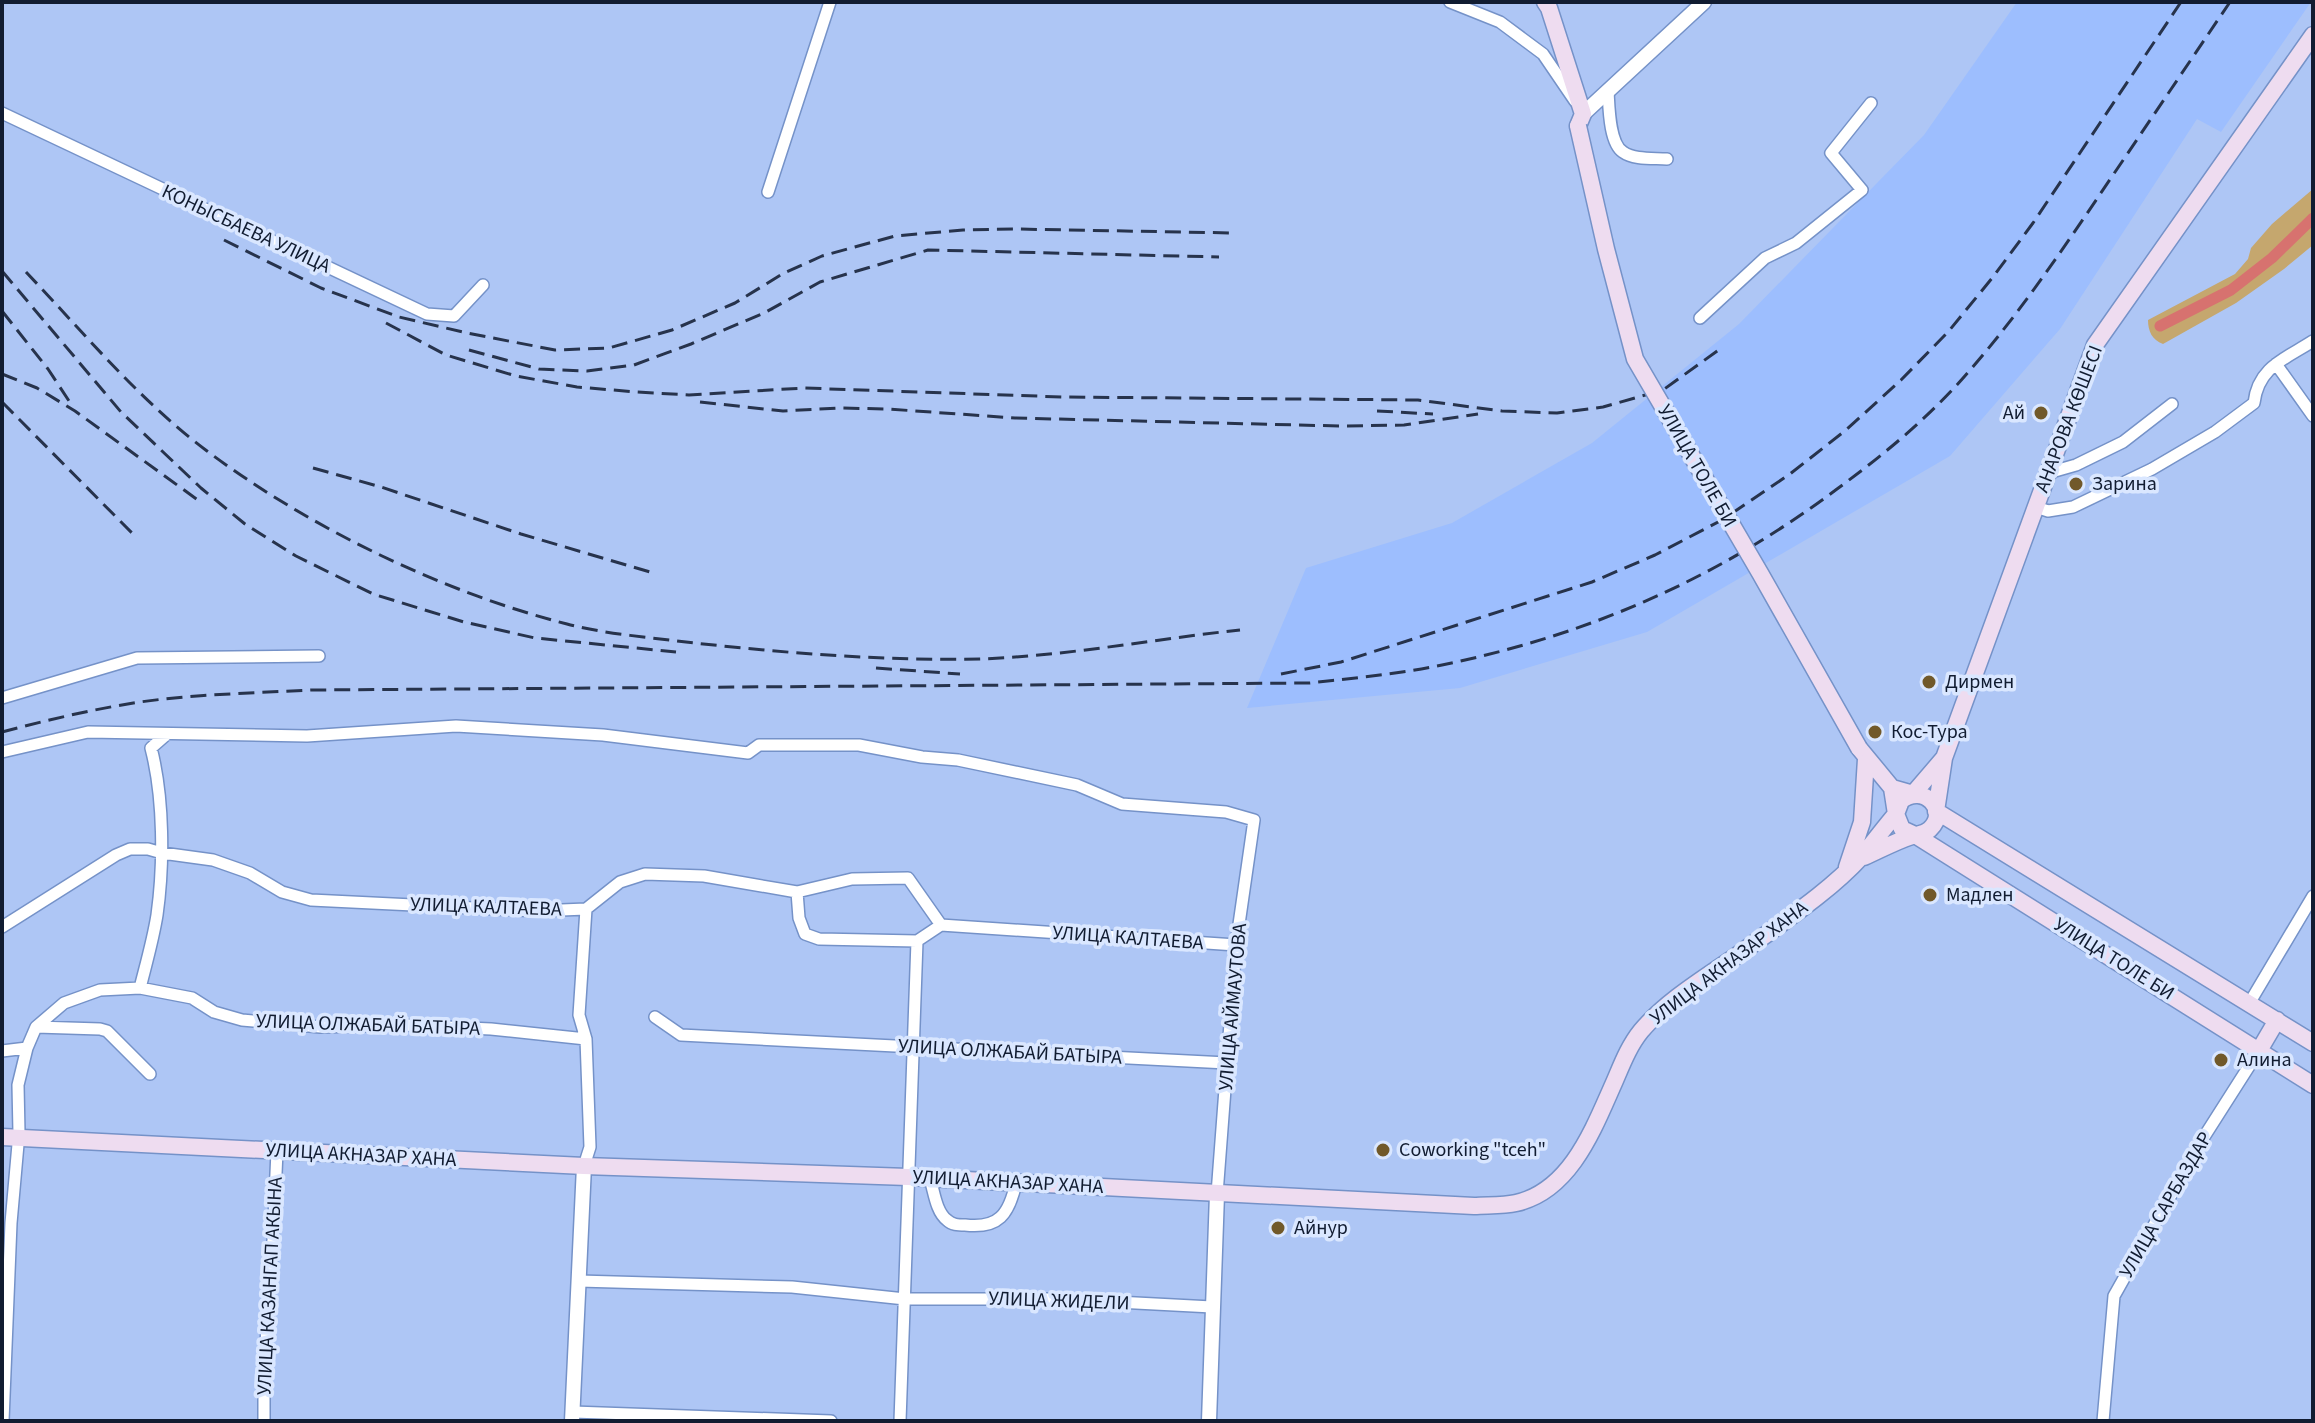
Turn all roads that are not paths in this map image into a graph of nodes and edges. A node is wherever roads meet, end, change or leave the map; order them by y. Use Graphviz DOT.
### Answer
graph roads {
  1 [pos="830,2"];
  2 [pos="1450,2"];
  3 [pos="1545,2"];
  4 [pos="1704,2"];
  5 [pos="2313,35"];
  6 [pos="1608,91"];
  7 [pos="1871,103"];
  8 [pos="2,113"];
  9 [pos="1581,120"];
  10 [pos="1667,159"];
  11 [pos="768,192"];
  12 [pos="483,285"];
  13 [pos="1700,318"];
  14 [pos="2313,341"];
  15 [pos="2276,364"];
  16 [pos="2172,404"];
  17 [pos="2313,416"];
  18 [pos="2048,473"];
  19 [pos="2036,507"];
  20 [pos="319,656"];
  21 [pos="2,698"];
  22 [pos="167,733"];
  23 [pos="2,752"];
  24 [pos="1862,753"];
  25 [pos="1944,758"];
  26 [pos="1892,788"];
  27 [pos="1913,794"];
  28 [pos="1936,811"];
  29 [pos="1896,814"];
  30 [pos="1915,835"];
  31 [pos="162,853"];
  32 [pos="1859,859"];
  33 [pos="1845,871"];
  34 [pos="797,892"];
  35 [pos="2313,896"];
  36 [pos="586,909"];
  37 [pos="941,925"];
  38 [pos="2,927"];
  39 [pos="917,941"];
  40 [pos="1236,945"];
  41 [pos="140,988"];
  42 [pos="2250,1002"];
  43 [pos="655,1017"];
  44 [pos="2277,1020"];
  45 [pos="36,1027"];
  46 [pos="586,1039"];
  47 [pos="2313,1043"];
  48 [pos="913,1047"];
  49 [pos="27,1048"];
  50 [pos="2260,1049"];
  51 [pos="2,1051"];
  52 [pos="1227,1063"];
  53 [pos="150,1074"];
  54 [pos="2313,1085"];
  55 [pos="13,1136"];
  56 [pos="277,1151"];
  57 [pos="584,1166"];
  58 [pos="908,1177"];
  59 [pos="930,1179"];
  60 [pos="1016,1183"];
  61 [pos="1217,1194"];
  62 [pos="579,1281"];
  63 [pos="905,1299"];
  64 [pos="1212,1307"];
  65 [pos="572,1416"];
  66 [pos="3,1421"];
  67 [pos="264,1421"];
  68 [pos="831,1421"];
  69 [pos="900,1421"];
  70 [pos="1209,1421"];
  71 [pos="2103,1421"];
  1 -- 11 [label="street"];
  2 -- 9 [label="street"];
  3 -- 9 [label="main road, УЛИЦА ТОЛЕ БИ"];
  4 -- 6 [label="street"];
  5 -- 18 [label="main road, АНАРОВА КӨШЕСІ"];
  6 -- 9 [label="street"];
  6 -- 10 [label="street"];
  7 -- 13 [label="street"];
  8 -- 12 [label="street, КОНЫСБАЕВА УЛИЦА"];
  9 -- 24 [label="main road, УЛИЦА ТОЛЕ БИ, bridge"];
  14 -- 15 [label="street"];
  15 -- 17 [label="street"];
  15 -- 19 [label="street"];
  16 -- 18 [label="street"];
  18 -- 19 [label="main road, АНАРОВА КӨШЕСІ"];
  19 -- 25 [label="main road, АНАРОВА КӨШЕСІ"];
  20 -- 21 [label="street"];
  22 -- 23 [label="street"];
  22 -- 31 [label="street"];
  22 -- 40 [label="street, УЛИЦА АЙМАУТОВА"];
  24 -- 26 [label="main road, УЛИЦА ТОЛЕ БИ"];
  24 -- 33 [label="main road"];
  25 -- 27 [label="main road"];
  25 -- 28 [label="main road"];
  26 -- 27 [label="main road"];
  26 -- 29 [label="main road"];
  27 -- 28 [label="main road"];
  27 -- 29 [label="main road"];
  28 -- 30 [label="main road"];
  28 -- 42 [label="main road, УЛИЦА ТОЛЕ БИ"];
  29 -- 30 [label="main road"];
  29 -- 32 [label="main road, УЛИЦА АКНАЗАР ХАНА"];
  30 -- 32 [label="main road, УЛИЦА АКНАЗАР ХАНА"];
  30 -- 50 [label="main road, УЛИЦА ТОЛЕ БИ"];
  31 -- 36 [label="street, УЛИЦА КАЛТАЕВА"];
  31 -- 38 [label="street, УЛИЦА КАЛТАЕВА"];
  31 -- 41 [label="street"];
  32 -- 33 [label="main road, УЛИЦА АКНАЗАР ХАНА"];
  33 -- 61 [label="main road, УЛИЦА АКНАЗАР ХАНА"];
  34 -- 36 [label="street, УЛИЦА КАЛТАЕВА"];
  34 -- 37 [label="street"];
  34 -- 39 [label="street"];
  35 -- 42 [label="street"];
  36 -- 46 [label="street"];
  37 -- 39 [label="street"];
  37 -- 40 [label="street, УЛИЦА КАЛТАЕВА"];
  39 -- 48 [label="street"];
  40 -- 52 [label="street, УЛИЦА АЙМАУТОВА"];
  41 -- 45 [label="street, УЛИЦА ОЛЖАБАЙ БАТЫРА"];
  41 -- 46 [label="street, УЛИЦА ОЛЖАБАЙ БАТЫРА"];
  42 -- 44 [label="main road, УЛИЦА ТОЛЕ БИ"];
  43 -- 48 [label="street, УЛИЦА ОЛЖАБАЙ БАТЫРА"];
  44 -- 47 [label="main road, УЛИЦА ТОЛЕ БИ"];
  44 -- 50 [label="main road"];
  45 -- 49 [label="street, УЛИЦА ОЛЖАБАЙ БАТЫРА"];
  45 -- 53 [label="street"];
  46 -- 57 [label="street"];
  48 -- 52 [label="street, УЛИЦА ОЛЖАБАЙ БАТЫРА"];
  48 -- 58 [label="street"];
  49 -- 51 [label="street"];
  49 -- 55 [label="street, УЛИЦА ОЛЖАБАЙ БАТЫРА"];
  50 -- 54 [label="main road, УЛИЦА ТОЛЕ БИ"];
  50 -- 71 [label="street, УЛИЦА САРБАЗДАР"];
  52 -- 61 [label="street, УЛИЦА АЙМАУТОВА"];
  55 -- 56 [label="main road, УЛИЦА АКНАЗАР ХАНА"];
  55 -- 66 [label="street, УЛИЦА ОЛЖАБАЙ БАТЫРА"];
  56 -- 57 [label="main road, УЛИЦА АКНАЗАР ХАНА"];
  56 -- 67 [label="street, УЛИЦА КАЗАНГАП АКЫНА"];
  57 -- 58 [label="main road, УЛИЦА АКНАЗАР ХАНА"];
  57 -- 62 [label="street"];
  58 -- 59 [label="main road, УЛИЦА АКНАЗАР ХАНА"];
  58 -- 63 [label="street"];
  59 -- 60 [label="main road, УЛИЦА АКНАЗАР ХАНА"];
  59 -- 60 [label="street"];
  60 -- 61 [label="main road, УЛИЦА АКНАЗАР ХАНА"];
  61 -- 64 [label="street"];
  62 -- 63 [label="street, УЛИЦА ЖИДЕЛИ"];
  62 -- 65 [label="street"];
  63 -- 64 [label="street, УЛИЦА ЖИДЕЛИ"];
  63 -- 69 [label="street"];
  64 -- 70 [label="street"];
  65 -- 68 [label="street"];
}
